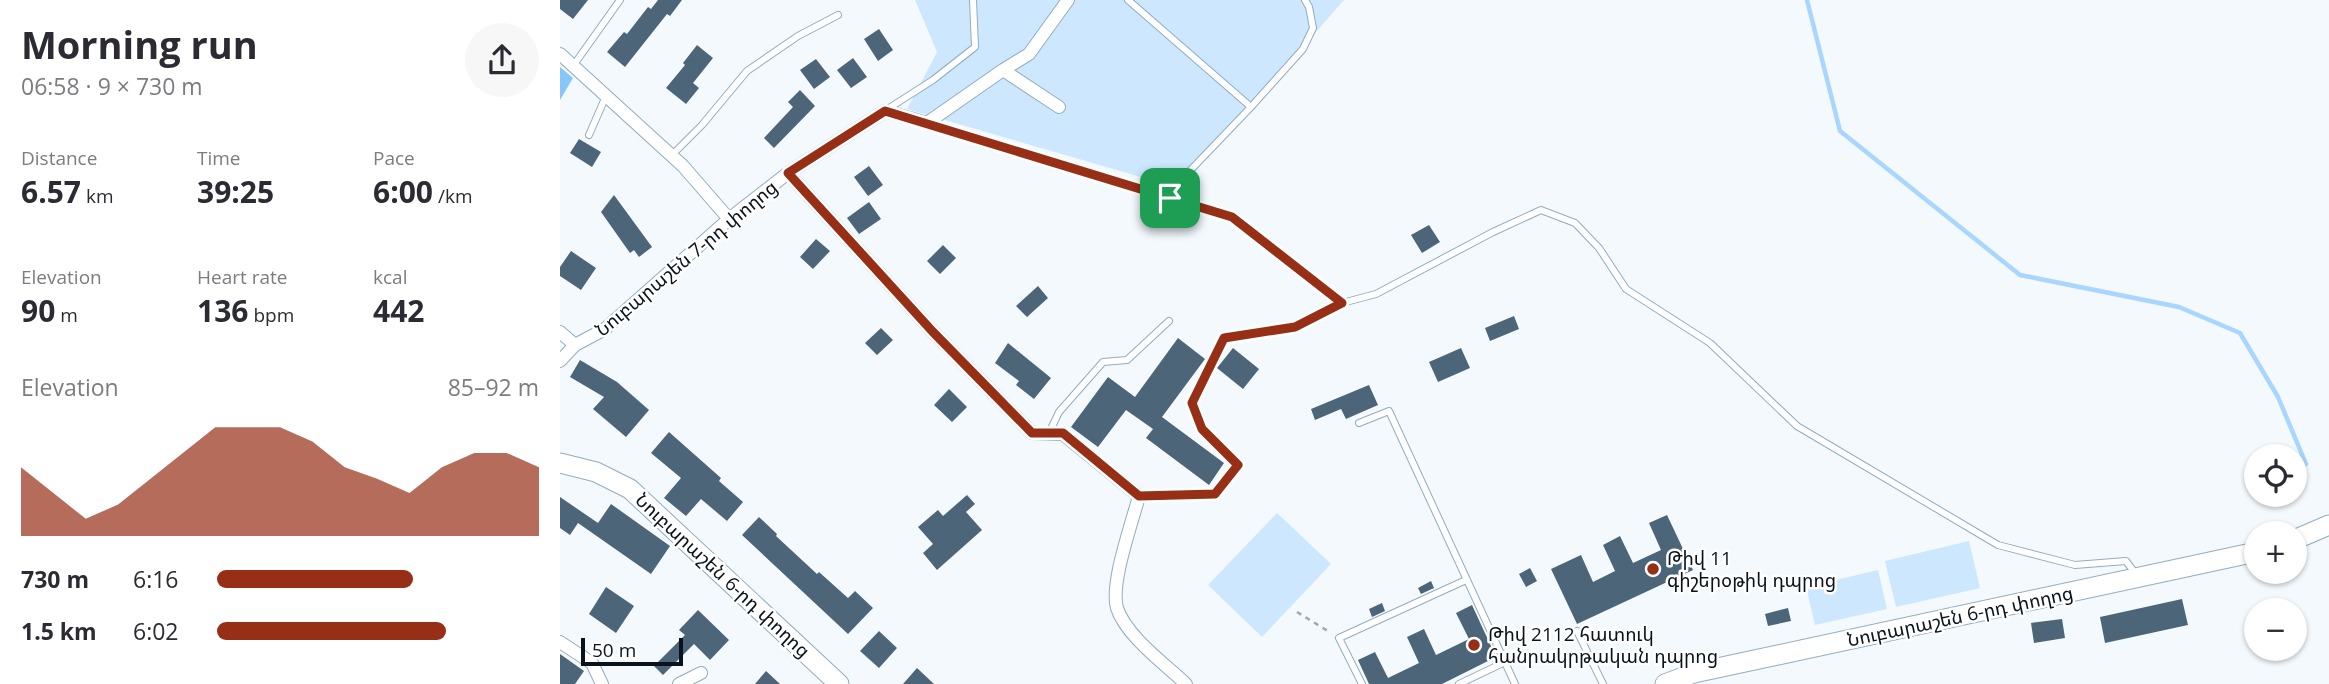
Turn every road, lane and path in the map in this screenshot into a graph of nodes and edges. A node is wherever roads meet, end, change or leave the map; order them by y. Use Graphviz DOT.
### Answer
graph roads {
  1 [pos="620,0"];
  2 [pos="973,0"];
  3 [pos="1069,0"];
  4 [pos="1128,0"];
  5 [pos="1305,0"];
  6 [pos="838,15"];
  7 [pos="560,54"];
  8 [pos="573,66"];
  9 [pos="1003,70"];
  10 [pos="606,96"];
  11 [pos="1059,107"];
  12 [pos="1251,107"];
  13 [pos="885,111"];
  14 [pos="927,123"];
  15 [pos="589,135"];
  16 [pos="672,155"];
  17 [pos="788,173"];
  18 [pos="1170,198"];
  19 [pos="729,219"];
  20 [pos="1342,303"];
  21 [pos="1169,321"];
  22 [pos="560,332"];
  23 [pos="575,345"];
  24 [pos="560,361"];
  25 [pos="1359,423"];
  26 [pos="1049,433"];
  27 [pos="560,463"];
  28 [pos="1139,496"];
  29 [pos="2329,525"];
  30 [pos="2307,534"];
  31 [pos="2244,555"];
  32 [pos="2138,577"];
  33 [pos="1466,580"];
  34 [pos="1297,612"];
  35 [pos="1577,631"];
  36 [pos="1339,638"];
  37 [pos="560,642"];
  38 [pos="1505,662"];
  39 [pos="701,673"];
  40 [pos="602,684"];
  41 [pos="679,684"];
  42 [pos="839,684"];
  43 [pos="1186,684"];
  44 [pos="1362,684"];
  45 [pos="1459,684"];
  46 [pos="1515,684"];
  47 [pos="1603,684"];
  48 [pos="1665,684"];
  1 -- 8 [label="lane"];
  2 -- 13 [label="lane"];
  3 -- 9 [label="street"];
  4 -- 12 [label="lane"];
  5 -- 12 [label="lane"];
  6 -- 16 [label="lane"];
  7 -- 8 [label="street"];
  8 -- 10 [label="street"];
  9 -- 11 [label="street"];
  9 -- 14 [label="street"];
  10 -- 15 [label="lane"];
  10 -- 16 [label="street"];
  12 -- 18 [label="lane"];
  13 -- 14 [label="street"];
  13 -- 17 [label="street, Նուբարաշեն 7-րդ փողոց"];
  14 -- 18 [label="lane"];
  16 -- 19 [label="street"];
  17 -- 19 [label="street, Նուբարաշեն 7-րդ փողոց"];
  17 -- 26 [label="street"];
  18 -- 20 [label="lane"];
  19 -- 23 [label="street, Նուբարաշեն 7-րդ փողոց"];
  20 -- 28 [label="lane"];
  20 -- 32 [label="lane"];
  21 -- 26 [label="lane"];
  22 -- 23 [label="street"];
  23 -- 24 [label="street, Նուբարաշեն 7-րդ փողոց"];
  25 -- 33 [label="lane"];
  26 -- 28 [label="street"];
  27 -- 42 [label="main road, Նուբարաշեն 6-րդ փողոց"];
  28 -- 43 [label="street"];
  29 -- 30 [label="main road"];
  31 -- 32 [label="main road, Նուբարաշեն 6-րդ փողոց"];
  32 -- 48 [label="main road, Նուբարաշեն 6-րդ փողոց"];
  33 -- 36 [label="lane"];
  33 -- 38 [label="lane"];
  34 -- 36 [label="path"];
  35 -- 47 [label="lane"];
  36 -- 44 [label="lane"];
  37 -- 40 [label="street"];
  38 -- 45 [label="lane"];
  38 -- 46 [label="lane"];
  39 -- 41 [label="street"];
}
